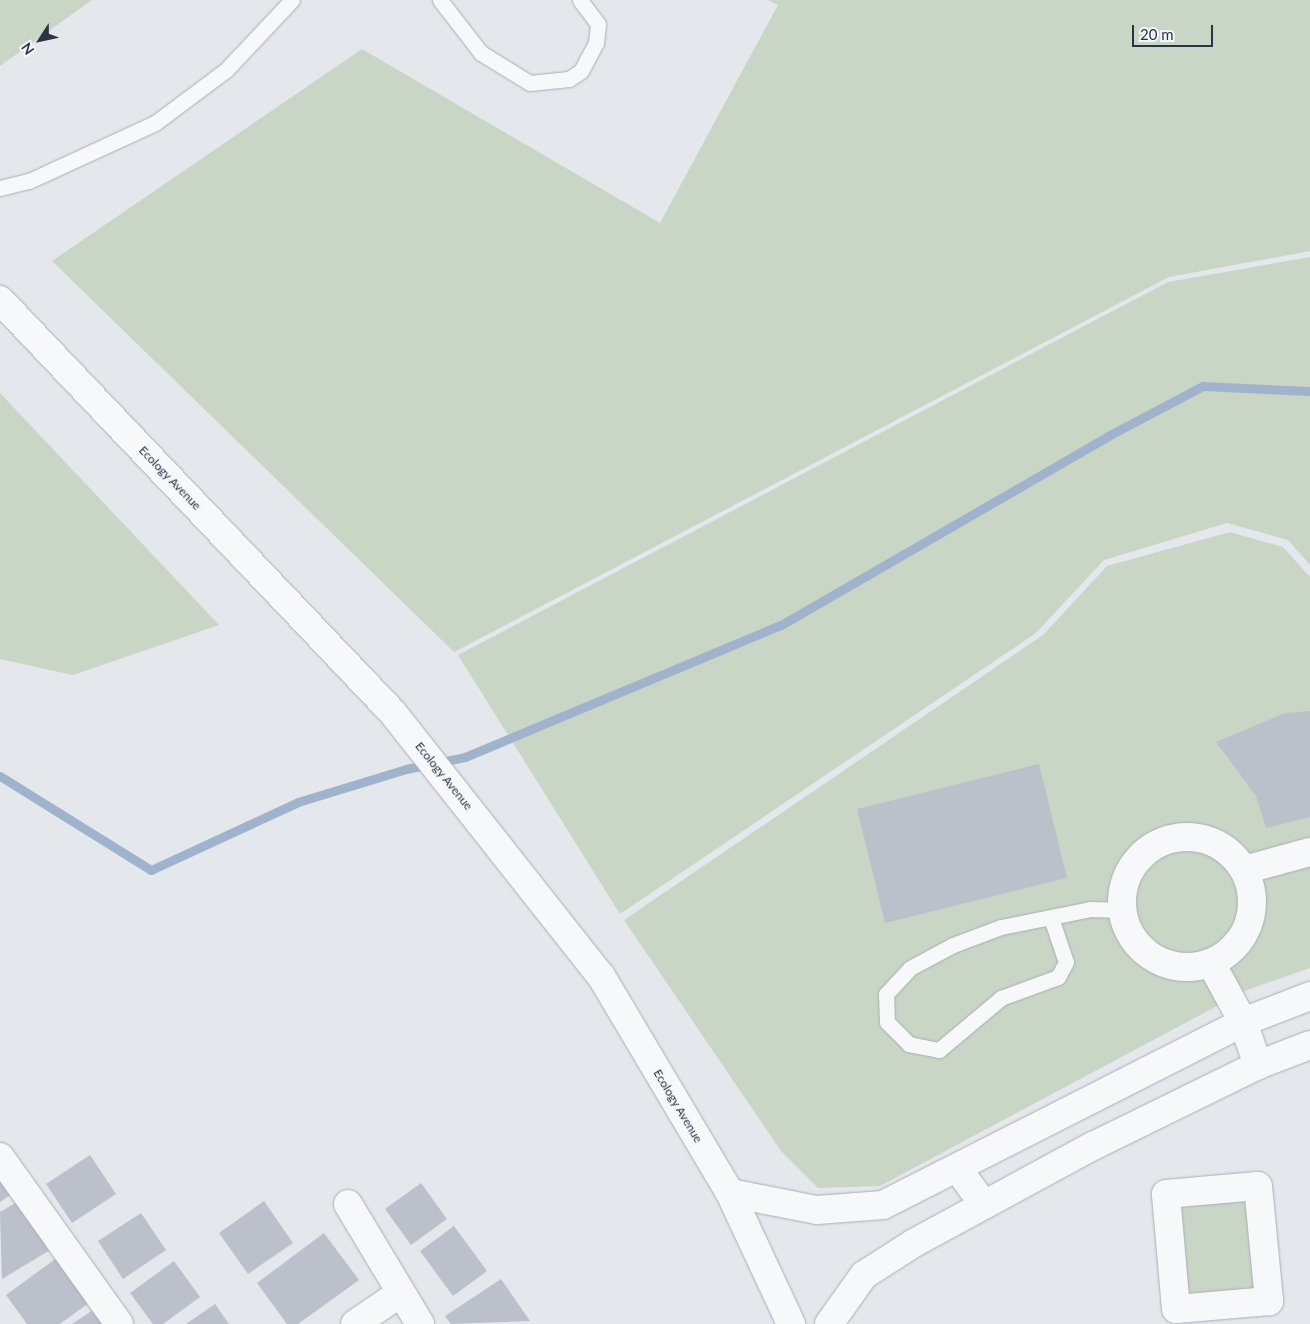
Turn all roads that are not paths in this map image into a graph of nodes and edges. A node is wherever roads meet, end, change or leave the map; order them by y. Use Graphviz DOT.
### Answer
graph roads {
  1 [pos="292,0"];
  2 [pos="440,0"];
  3 [pos="580,0"];
  4 [pos="0,188"];
  5 [pos="0,300"];
  6 [pos="1310,852"];
  7 [pos="1244,870"];
  8 [pos="1121,910"];
  9 [pos="1051,918"];
  10 [pos="1210,963"];
  11 [pos="1310,996"];
  12 [pos="1243,1022"];
  13 [pos="1310,1045"];
  14 [pos="1258,1065"];
  15 [pos="1074,1109"];
  16 [pos="1093,1146"];
  17 [pos="0,1157"];
  18 [pos="958,1168"];
  19 [pos="730,1193"];
  20 [pos="348,1204"];
  21 [pos="984,1205"];
  22 [pos="399,1294"];
  23 [pos="1220,1314"];
  24 [pos="119,1324"];
  25 [pos="355,1324"];
  26 [pos="420,1324"];
  27 [pos="791,1324"];
  28 [pos="829,1324"];
  1 -- 4 [label="lane"];
  2 -- 3 [label="lane"];
  5 -- 19 [label="street, Ecology Avenue"];
  6 -- 7 [label="street"];
  7 -- 8 [label="street"];
  7 -- 10 [label="street"];
  8 -- 9 [label="lane"];
  8 -- 10 [label="street"];
  9 -- 9 [label="lane"];
  10 -- 12 [label="street"];
  11 -- 12 [label="street"];
  12 -- 14 [label="street"];
  12 -- 15 [label="street"];
  13 -- 14 [label="street"];
  14 -- 16 [label="street"];
  15 -- 16 [label="street"];
  15 -- 18 [label="street"];
  16 -- 21 [label="street"];
  17 -- 24 [label="street"];
  18 -- 19 [label="street"];
  18 -- 21 [label="street"];
  19 -- 27 [label="street, Ecology Avenue"];
  20 -- 22 [label="street"];
  21 -- 28 [label="street"];
  22 -- 25 [label="street"];
  22 -- 26 [label="street"];
  23 -- 23 [label="street"];
}
